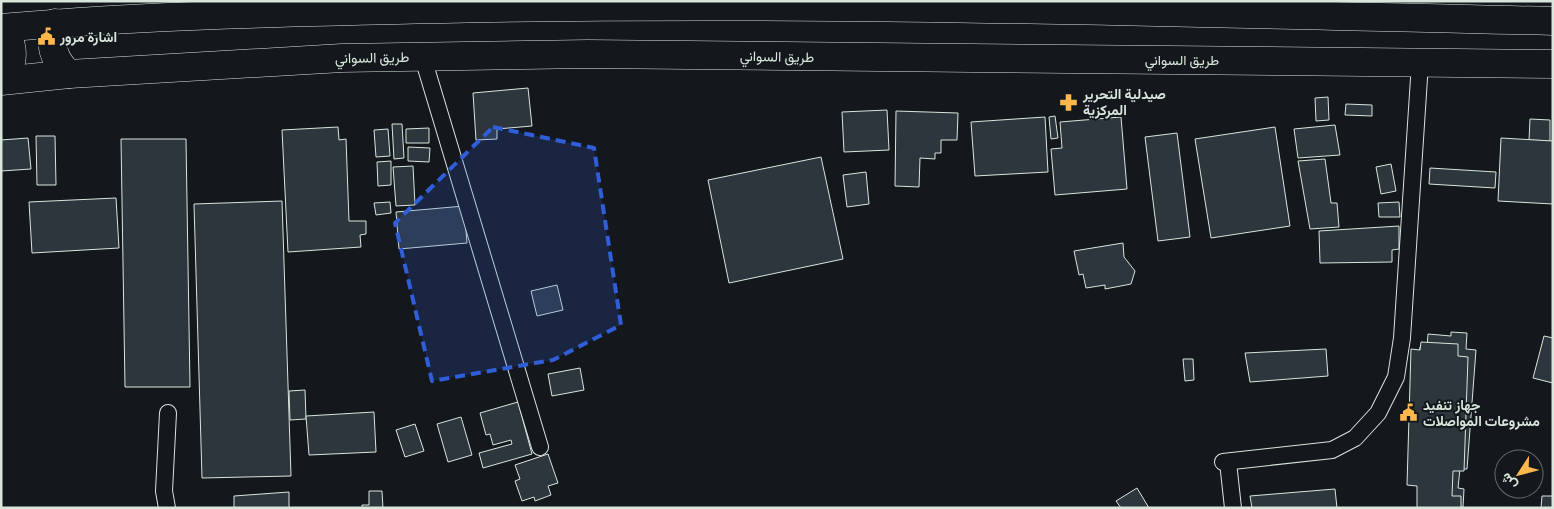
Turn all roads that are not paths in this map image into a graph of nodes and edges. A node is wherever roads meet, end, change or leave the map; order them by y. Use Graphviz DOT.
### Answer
graph roads {
  1 [pos="591,3"];
  2 [pos="1553,21"];
  3 [pos="55,23"];
  4 [pos="1,29"];
  5 [pos="422,58"];
  6 [pos="1420,62"];
  7 [pos="1553,64"];
  8 [pos="69,74"];
  9 [pos="1,80"];
  10 [pos="168,413"];
  11 [pos="540,447"];
  12 [pos="167,508"];
  13 [pos="1233,508"];
  1 -- 2 [label="highway"];
  1 -- 3 [label="highway"];
  3 -- 4 [label="highway"];
  3 -- 8 [label="highway"];
  4 -- 9 [label="highway"];
  5 -- 6 [label="highway, طريق السواني"];
  5 -- 8 [label="highway, طريق السواني"];
  5 -- 11 [label="street"];
  6 -- 7 [label="highway, طريق السواني"];
  6 -- 13 [label="street"];
  8 -- 9 [label="highway, طريق السواني"];
  10 -- 12 [label="street"];
}
